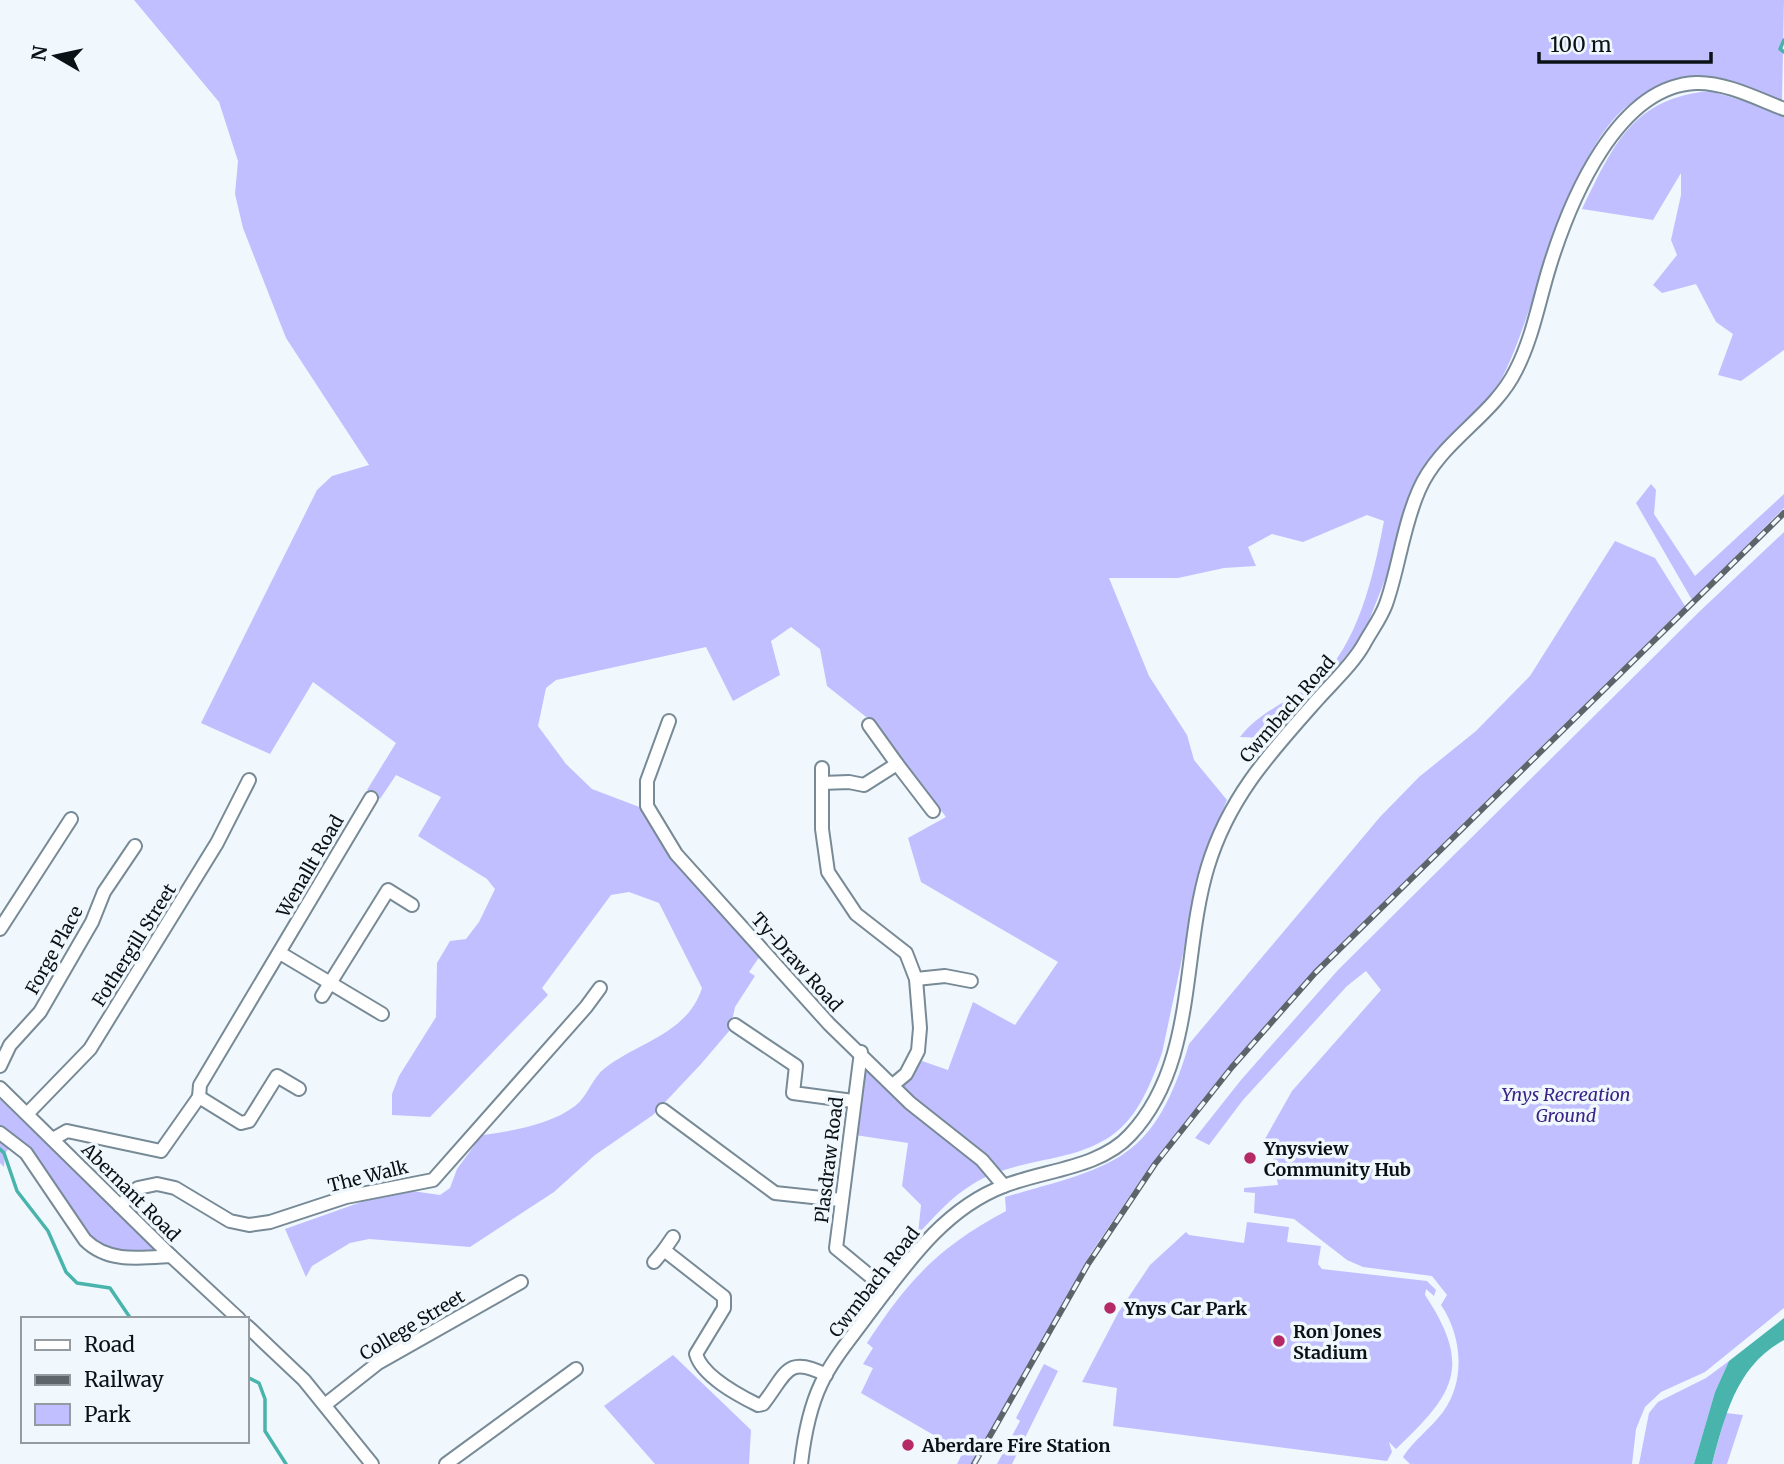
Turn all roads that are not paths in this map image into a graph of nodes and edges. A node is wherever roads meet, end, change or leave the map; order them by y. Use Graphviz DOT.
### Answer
graph roads {
  1 [pos="1784,109"];
  2 [pos="669,721"];
  3 [pos="869,726"];
  4 [pos="897,764"];
  5 [pos="822,768"];
  6 [pos="249,780"];
  7 [pos="822,783"];
  8 [pos="371,798"];
  9 [pos="933,811"];
  10 [pos="71,819"];
  11 [pos="135,846"];
  12 [pos="412,905"];
  13 [pos="0,929"];
  14 [pos="280,953"];
  15 [pos="916,979"];
  16 [pos="971,981"];
  17 [pos="330,982"];
  18 [pos="600,988"];
  19 [pos="322,996"];
  20 [pos="382,1014"];
  21 [pos="735,1026"];
  22 [pos="861,1052"];
  23 [pos="0,1066"];
  24 [pos="894,1084"];
  25 [pos="0,1088"];
  26 [pos="299,1089"];
  27 [pos="199,1097"];
  28 [pos="853,1101"];
  29 [pos="663,1110"];
  30 [pos="28,1113"];
  31 [pos="0,1132"];
  32 [pos="52,1139"];
  33 [pos="1004,1186"];
  34 [pos="841,1200"];
  35 [pos="120,1206"];
  36 [pos="673,1237"];
  37 [pos="664,1250"];
  38 [pos="171,1256"];
  39 [pos="654,1262"];
  40 [pos="521,1282"];
  41 [pos="887,1290"];
  42 [pos="237,1317"];
  43 [pos="248,1327"];
  44 [pos="576,1369"];
  45 [pos="826,1375"];
  46 [pos="326,1404"];
  47 [pos="372,1464"];
  48 [pos="446,1464"];
  49 [pos="801,1464"];
  1 -- 33 [label="street, Cwmbach Road"];
  2 -- 22 [label="street, Ty-Draw Road"];
  3 -- 4 [label="street"];
  4 -- 7 [label="street"];
  4 -- 9 [label="street"];
  5 -- 7 [label="street"];
  6 -- 30 [label="street, Fothergill Street"];
  7 -- 15 [label="street"];
  8 -- 14 [label="street, Wenallt Road"];
  10 -- 13 [label="street"];
  11 -- 23 [label="street, Forge Place"];
  12 -- 17 [label="street"];
  14 -- 17 [label="street"];
  14 -- 27 [label="street, Wenallt Road"];
  15 -- 16 [label="street"];
  15 -- 24 [label="street"];
  17 -- 19 [label="street"];
  17 -- 20 [label="street"];
  18 -- 35 [label="street, The Walk"];
  21 -- 28 [label="street"];
  22 -- 24 [label="street, Ty-Draw Road"];
  22 -- 28 [label="street, Plasdraw Road"];
  24 -- 33 [label="street, Ty-Draw Road"];
  25 -- 30 [label="street, Abernant Road"];
  26 -- 27 [label="street"];
  27 -- 32 [label="street, Wenallt Road"];
  28 -- 34 [label="street, Plasdraw Road"];
  29 -- 34 [label="street"];
  30 -- 32 [label="street, Abernant Road"];
  31 -- 38 [label="street"];
  32 -- 35 [label="street, Abernant Road"];
  33 -- 41 [label="street, Cwmbach Road"];
  34 -- 41 [label="street, Plasdraw Road"];
  35 -- 38 [label="street, Abernant Road"];
  36 -- 37 [label="street"];
  37 -- 39 [label="street"];
  37 -- 45 [label="street"];
  38 -- 42 [label="street, Abernant Road"];
  40 -- 46 [label="street, College Street"];
  41 -- 45 [label="street, Cwmbach Road"];
  43 -- 46 [label="street"];
  44 -- 48 [label="street"];
  45 -- 49 [label="street, Cwmbach Road"];
  46 -- 47 [label="street"];
}
